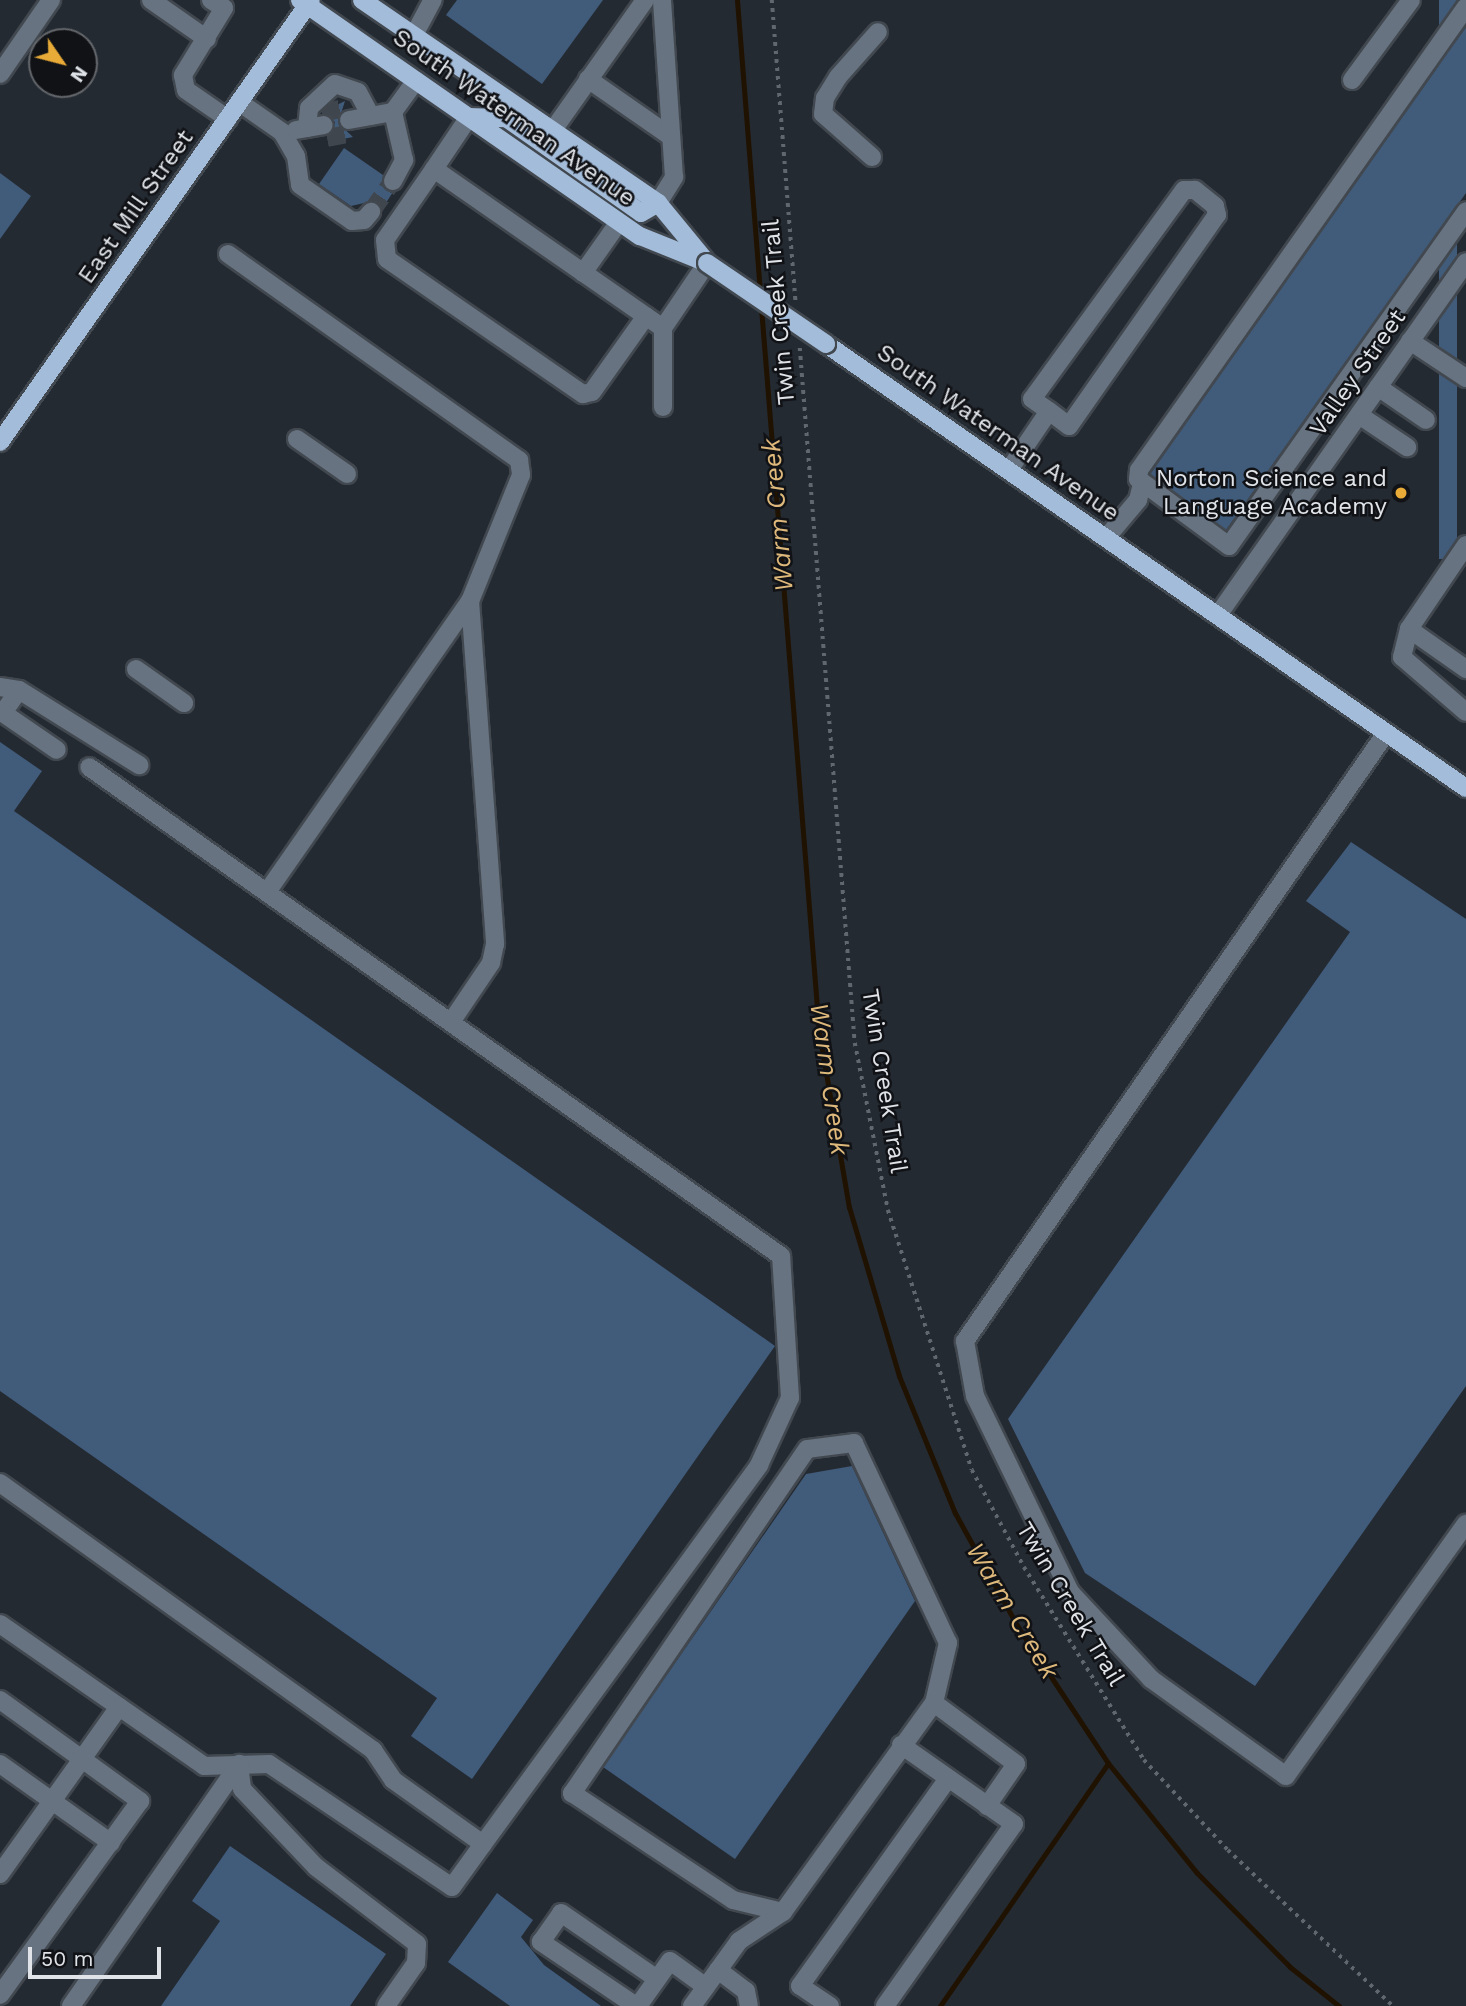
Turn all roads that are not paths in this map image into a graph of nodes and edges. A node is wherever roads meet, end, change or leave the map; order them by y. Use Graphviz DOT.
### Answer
graph roads {
  1 [pos="51,0"];
  2 [pos="151,0"];
  3 [pos="211,0"];
  4 [pos="362,0"];
  5 [pos="433,0"];
  6 [pos="645,0"];
  7 [pos="662,0"];
  8 [pos="1410,0"];
  9 [pos="306,2"];
  10 [pos="1466,7"];
  11 [pos="878,32"];
  12 [pos="414,35"];
  13 [pos="207,39"];
  14 [pos="0,74"];
  15 [pos="588,79"];
  16 [pos="416,80"];
  17 [pos="1352,80"];
  18 [pos="239,102"];
  19 [pos="393,112"];
  20 [pos="370,116"];
  21 [pos="469,117"];
  22 [pos="228,118"];
  23 [pos="349,120"];
  24 [pos="553,130"];
  25 [pos="282,132"];
  26 [pos="670,136"];
  27 [pos="872,157"];
  28 [pos="434,169"];
  29 [pos="393,181"];
  30 [pos="659,203"];
  31 [pos="1466,211"];
  32 [pos="371,212"];
  33 [pos="619,222"];
  34 [pos="228,254"];
  35 [pos="1466,262"];
  36 [pos="707,263"];
  37 [pos="583,273"];
  38 [pos="646,316"];
  39 [pos="663,328"];
  40 [pos="1410,341"];
  41 [pos="1466,378"];
  42 [pos="1378,387"];
  43 [pos="663,407"];
  44 [pos="1049,411"];
  45 [pos="1359,415"];
  46 [pos="1426,420"];
  47 [pos="297,439"];
  48 [pos="0,442"];
  49 [pos="1407,447"];
  50 [pos="1009,470"];
  51 [pos="347,474"];
  52 [pos="1142,484"];
  53 [pos="1106,538"];
  54 [pos="1466,545"];
  55 [pos="470,601"];
  56 [pos="1218,615"];
  57 [pos="1409,629"];
  58 [pos="1466,668"];
  59 [pos="136,669"];
  60 [pos="0,673"];
  61 [pos="11,688"];
  62 [pos="184,703"];
  63 [pos="1466,712"];
  64 [pos="1386,733"];
  65 [pos="57,750"];
  66 [pos="139,765"];
  67 [pos="89,767"];
  68 [pos="1466,788"];
  69 [pos="267,892"];
  70 [pos="451,1022"];
  71 [pos="0,1483"];
  72 [pos="1466,1524"];
  73 [pos="0,1624"];
  74 [pos="0,1700"];
  75 [pos="933,1703"];
  76 [pos="119,1707"];
  77 [pos="901,1745"];
  78 [pos="82,1759"];
  79 [pos="0,1764"];
  80 [pos="239,1765"];
  81 [pos="947,1780"];
  82 [pos="51,1801"];
  83 [pos="987,1806"];
  84 [pos="111,1843"];
  85 [pos="483,1844"];
  86 [pos="0,1874"];
  87 [pos="783,1912"];
  88 [pos="718,1970"];
  89 [pos="657,1979"];
  90 [pos="706,1987"];
  91 [pos="0,1995"];
  92 [pos="753,2003"];
  93 [pos="71,2006"];
  94 [pos="386,2006"];
  95 [pos="637,2006"];
  96 [pos="692,2006"];
  97 [pos="830,2006"];
  98 [pos="885,2006"];
  1 -- 14 [label="street"];
  2 -- 13 [label="street"];
  3 -- 13 [label="street"];
  4 -- 12 [label="main road, South Waterman Avenue"];
  5 -- 12 [label="street"];
  6 -- 15 [label="street"];
  7 -- 26 [label="street"];
  8 -- 17 [label="street"];
  9 -- 16 [label="main road, South Waterman Avenue"];
  9 -- 18 [label="main road, East Mill Street"];
  10 -- 52 [label="street"];
  11 -- 27 [label="street"];
  12 -- 24 [label="main road, South Waterman Avenue"];
  13 -- 22 [label="street"];
  15 -- 24 [label="street"];
  15 -- 26 [label="street"];
  16 -- 19 [label="street"];
  16 -- 21 [label="main road, South Waterman Avenue"];
  18 -- 22 [label="main road, East Mill Street"];
  18 -- 25 [label="street"];
  19 -- 20 [label="street"];
  19 -- 29 [label="street"];
  20 -- 23 [label="street"];
  20 -- 25 [label="street"];
  21 -- 28 [label="street"];
  21 -- 30 [label="main road"];
  21 -- 33 [label="main road, South Waterman Avenue"];
  22 -- 48 [label="main road, East Mill Street"];
  24 -- 30 [label="main road, South Waterman Avenue"];
  25 -- 32 [label="street"];
  26 -- 30 [label="street"];
  28 -- 37 [label="street"];
  28 -- 38 [label="street"];
  30 -- 36 [label="main road, South Waterman Avenue"];
  31 -- 52 [label="street"];
  33 -- 36 [label="main road, South Waterman Avenue"];
  33 -- 37 [label="street"];
  34 -- 55 [label="street"];
  35 -- 40 [label="street, Valley Street"];
  36 -- 39 [label="street"];
  36 -- 50 [label="main road, South Waterman Avenue, bridge"];
  37 -- 38 [label="street"];
  38 -- 39 [label="street"];
  39 -- 43 [label="street"];
  40 -- 41 [label="street"];
  40 -- 42 [label="street, Valley Street"];
  42 -- 45 [label="street, Valley Street"];
  42 -- 46 [label="street"];
  44 -- 44 [label="street"];
  44 -- 50 [label="street"];
  45 -- 49 [label="street"];
  45 -- 56 [label="street, Valley Street"];
  47 -- 51 [label="street"];
  50 -- 53 [label="main road, South Waterman Avenue"];
  52 -- 53 [label="street"];
  53 -- 56 [label="main road, South Waterman Avenue"];
  54 -- 57 [label="street"];
  55 -- 69 [label="street"];
  55 -- 70 [label="street"];
  56 -- 64 [label="main road, South Waterman Avenue"];
  57 -- 58 [label="street"];
  57 -- 63 [label="street"];
  59 -- 62 [label="street"];
  60 -- 61 [label="street"];
  61 -- 65 [label="street"];
  61 -- 66 [label="street"];
  64 -- 68 [label="main road, South Waterman Avenue"];
  64 -- 72 [label="street"];
  67 -- 69 [label="street"];
  69 -- 70 [label="street"];
  70 -- 85 [label="street"];
  71 -- 85 [label="street"];
  73 -- 76 [label="street"];
  74 -- 78 [label="street"];
  75 -- 77 [label="street"];
  75 -- 83 [label="street"];
  75 -- 87 [label="street"];
  76 -- 78 [label="street"];
  76 -- 80 [label="street"];
  77 -- 81 [label="street"];
  77 -- 87 [label="street"];
  78 -- 82 [label="street"];
  78 -- 84 [label="street"];
  79 -- 82 [label="street"];
  80 -- 85 [label="street"];
  80 -- 93 [label="street"];
  80 -- 94 [label="street"];
  81 -- 83 [label="street"];
  81 -- 97 [label="street"];
  82 -- 84 [label="street"];
  82 -- 86 [label="street"];
  83 -- 98 [label="street"];
  84 -- 91 [label="street"];
  87 -- 88 [label="street"];
  88 -- 90 [label="street"];
  88 -- 92 [label="street"];
  89 -- 90 [label="street"];
  89 -- 95 [label="street"];
  89 -- 95 [label="street"];
  90 -- 96 [label="street"];
}
